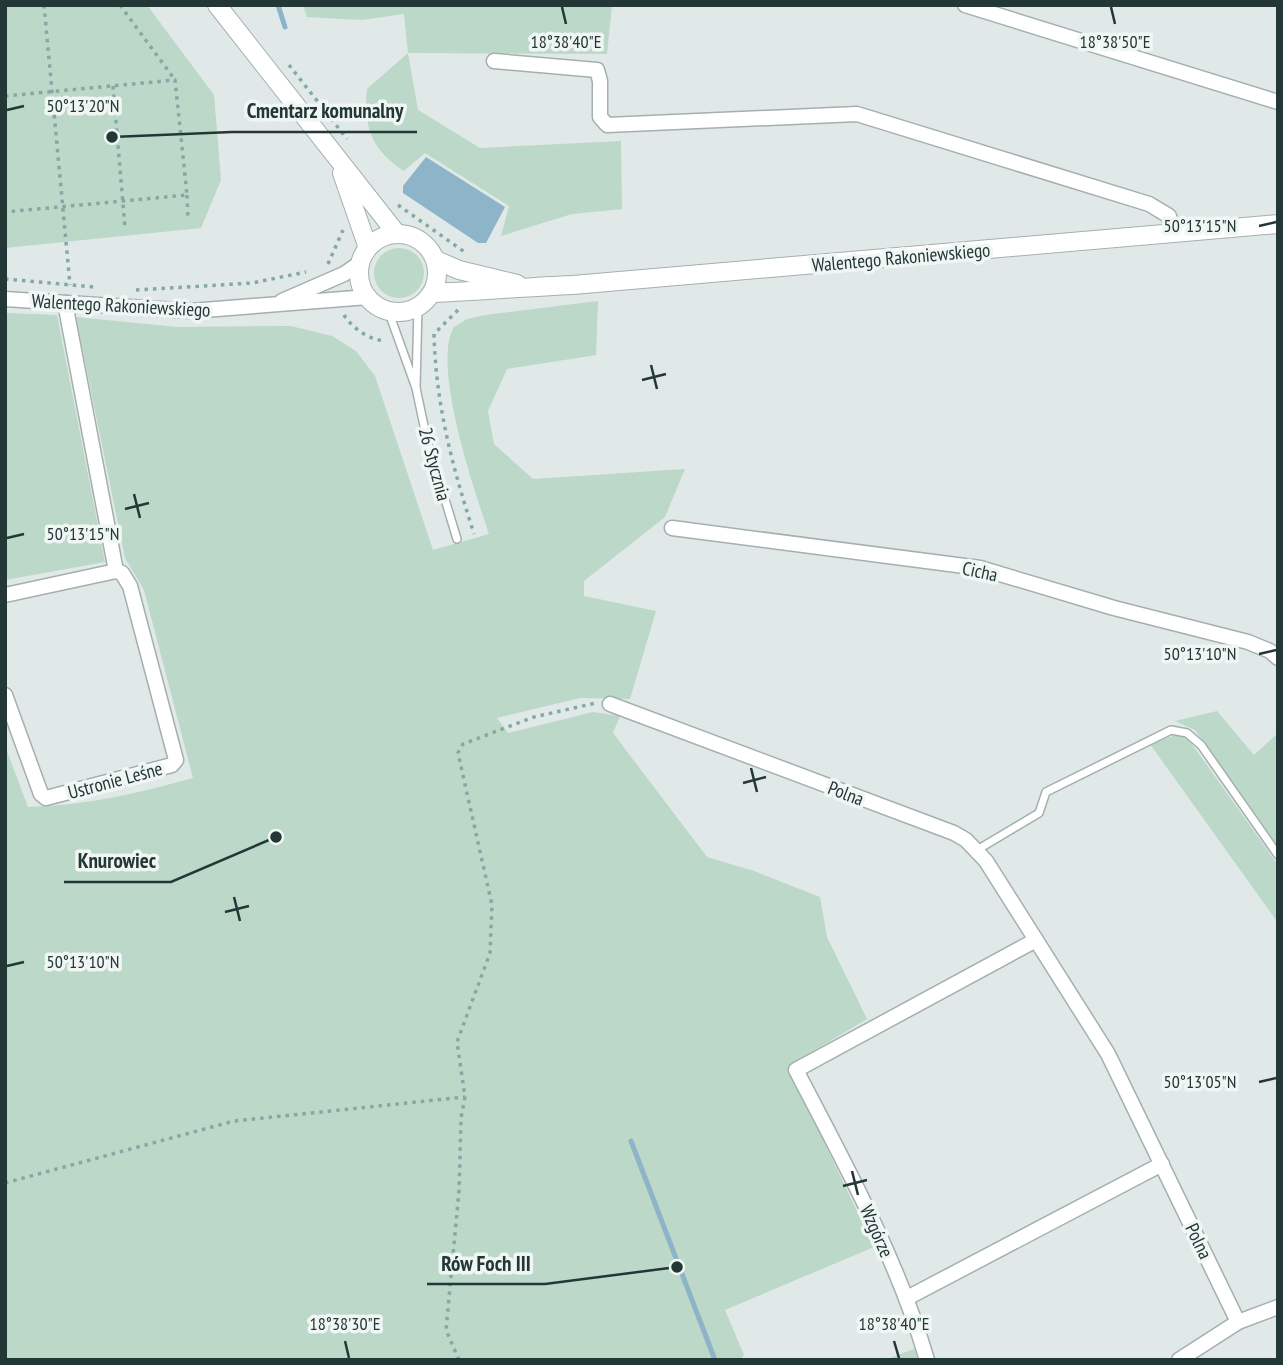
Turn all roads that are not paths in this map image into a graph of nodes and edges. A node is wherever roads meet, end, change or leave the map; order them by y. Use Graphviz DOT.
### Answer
graph roads {
  1 [pos="217,5"];
  2 [pos="965,5"];
  3 [pos="495,61"];
  4 [pos="1278,102"];
  5 [pos="338,160"];
  6 [pos="1278,224"];
  7 [pos="1172,233"];
  8 [pos="397,234"];
  9 [pos="364,255"];
  10 [pos="436,260"];
  11 [pos="524,285"];
  12 [pos="432,293"];
  13 [pos="368,297"];
  14 [pos="5,299"];
  15 [pos="65,303"];
  16 [pos="278,303"];
  17 [pos="418,306"];
  18 [pos="388,310"];
  19 [pos="416,388"];
  20 [pos="672,528"];
  21 [pos="457,539"];
  22 [pos="116,571"];
  23 [pos="5,595"];
  24 [pos="1278,658"];
  25 [pos="5,695"];
  26 [pos="610,704"];
  27 [pos="978,850"];
  28 [pos="1278,855"];
  29 [pos="1036,940"];
  30 [pos="1162,1164"];
  31 [pos="906,1298"];
  32 [pos="1278,1307"];
  33 [pos="1238,1322"];
  34 [pos="928,1360"];
  35 [pos="1179,1360"];
  1 -- 5 [label="street"];
  2 -- 4 [label="street"];
  3 -- 7 [label="street"];
  5 -- 8 [label="street"];
  5 -- 9 [label="street"];
  6 -- 7 [label="street, Walentego Rakoniewskiego"];
  7 -- 11 [label="street, Walentego Rakoniewskiego"];
  8 -- 9 [label="street"];
  8 -- 10 [label="street"];
  9 -- 13 [label="street"];
  9 -- 16 [label="street, Walentego Rakoniewskiego"];
  10 -- 11 [label="street, Walentego Rakoniewskiego"];
  10 -- 12 [label="street"];
  11 -- 12 [label="street, Walentego Rakoniewskiego"];
  12 -- 17 [label="street"];
  13 -- 16 [label="street, Walentego Rakoniewskiego"];
  13 -- 18 [label="street"];
  14 -- 15 [label="street, Walentego Rakoniewskiego"];
  15 -- 16 [label="street, Walentego Rakoniewskiego"];
  15 -- 22 [label="street, Ustronie Leśne"];
  17 -- 18 [label="street"];
  17 -- 19 [label="lane, 26 Stycznia"];
  18 -- 19 [label="lane, 26 Stycznia"];
  19 -- 21 [label="lane, 26 Stycznia"];
  20 -- 24 [label="street, Cicha"];
  22 -- 23 [label="street"];
  22 -- 25 [label="street, Ustronie Leśne"];
  26 -- 27 [label="street, Polna"];
  27 -- 28 [label="lane"];
  27 -- 29 [label="street, Polna"];
  29 -- 30 [label="street, Polna"];
  29 -- 31 [label="street, Wzgórze"];
  30 -- 31 [label="street"];
  30 -- 33 [label="street, Polna"];
  31 -- 34 [label="street, Wzgórze"];
  32 -- 33 [label="street"];
  33 -- 35 [label="street"];
}
